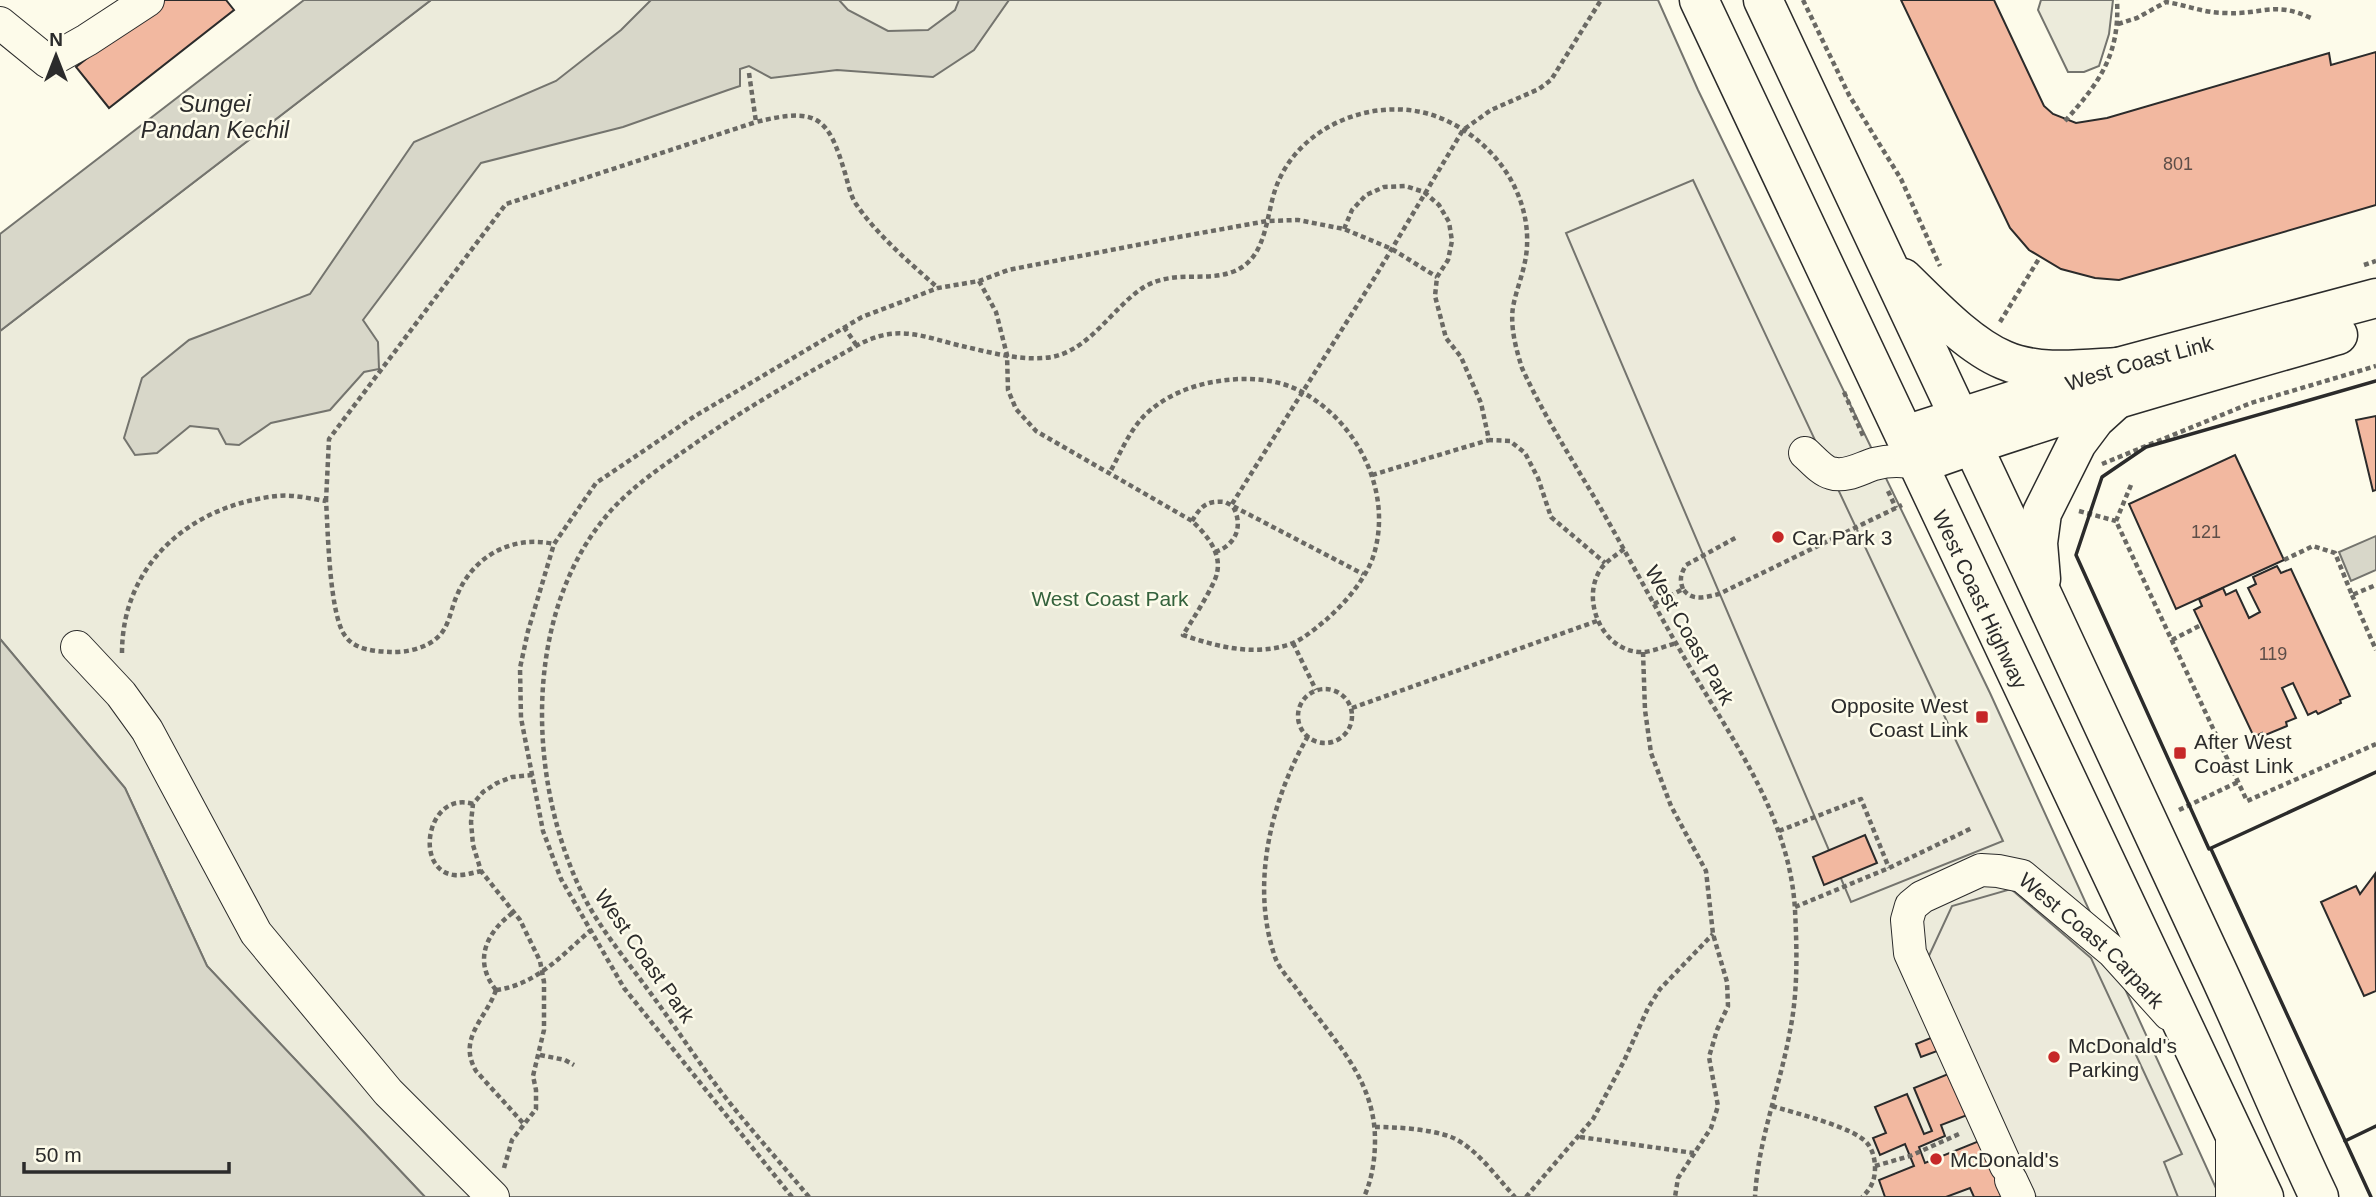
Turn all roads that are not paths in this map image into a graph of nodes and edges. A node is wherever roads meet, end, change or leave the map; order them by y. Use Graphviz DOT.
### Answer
graph roads {
  1 [pos="148,0"];
  2 [pos="1699,0"];
  3 [pos="1763,0"];
  4 [pos="0,23"];
  5 [pos="1884,260"];
  6 [pos="2370,281"];
  7 [pos="2376,325"];
  8 [pos="2117,383"];
  9 [pos="1967,430"];
  10 [pos="1805,453"];
  11 [pos="1918,463"];
  12 [pos="2042,595"];
  13 [pos="77,647"];
  14 [pos="2183,1029"];
  15 [pos="2232,1130"];
  16 [pos="2012,1181"];
  17 [pos="498,1187"];
  18 [pos="2232,1197"];
  19 [pos="2264,1197"];
  20 [pos="2319,1197"];
  1 -- 4 [label="lane"];
  2 -- 11 [label="main road, West Coast Highway"];
  3 -- 5 [label="main road"];
  5 -- 8 [label="main road"];
  5 -- 9 [label="main road"];
  6 -- 8 [label="main road, West Coast Link"];
  7 -- 8 [label="main road, West Coast Link"];
  8 -- 9 [label="main road, West Coast Link"];
  8 -- 12 [label="main road"];
  9 -- 11 [label="main road, West Coast Link"];
  9 -- 12 [label="main road"];
  10 -- 11 [label="lane"];
  11 -- 14 [label="main road, West Coast Highway"];
  12 -- 20 [label="main road"];
  13 -- 17 [label="lane"];
  14 -- 15 [label="main road, West Coast Highway"];
  14 -- 16 [label="lane, West Coast Carpark"];
  15 -- 18 [label="lane"];
  15 -- 19 [label="main road, West Coast Highway"];
}
